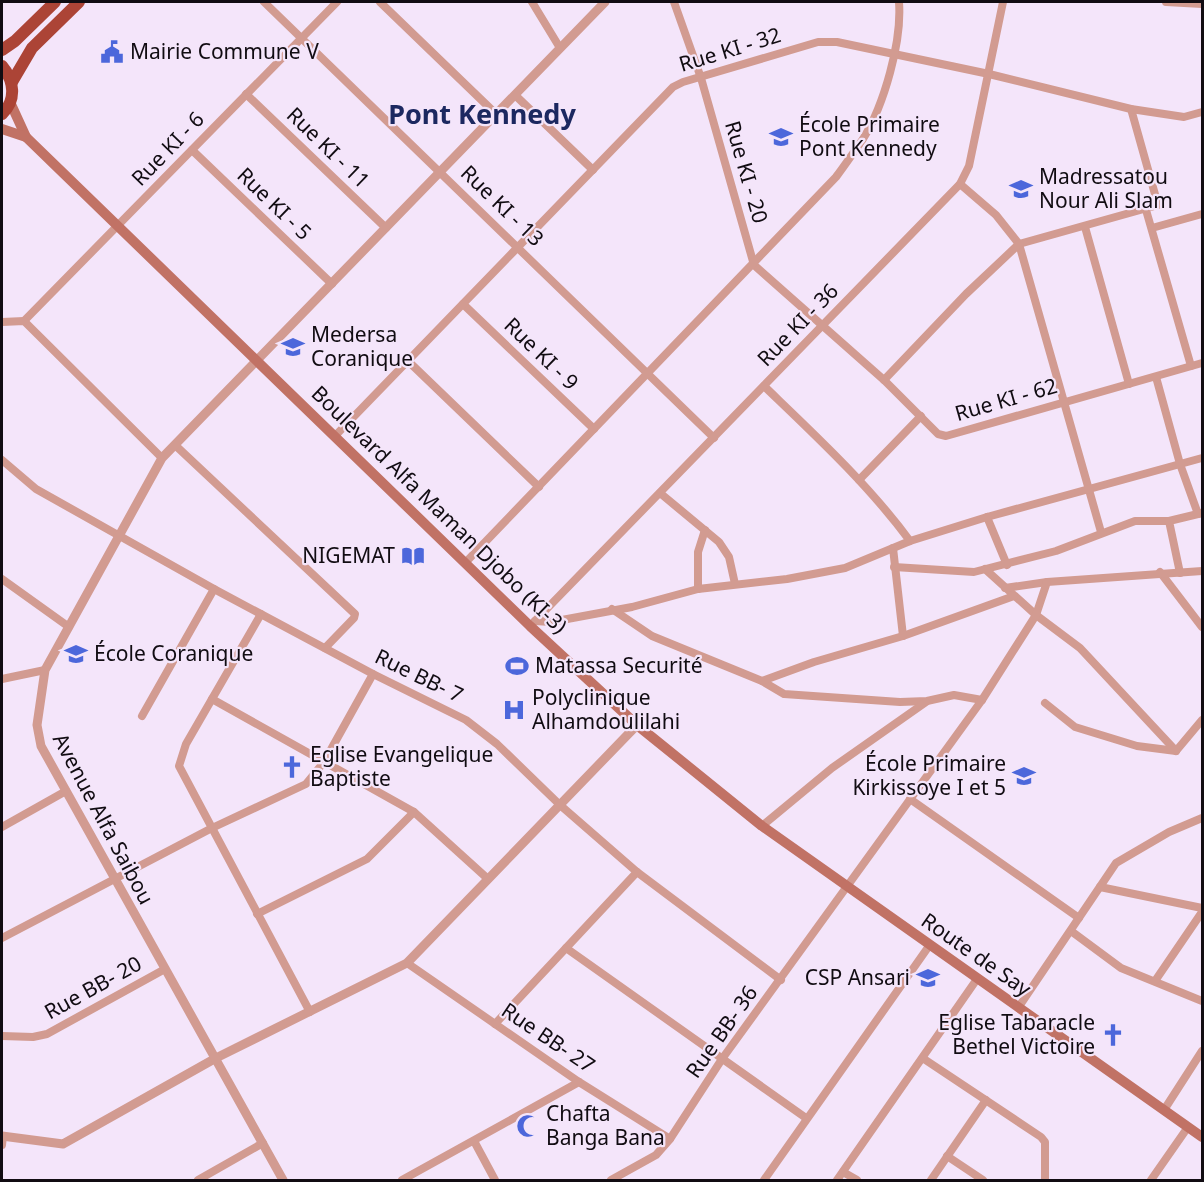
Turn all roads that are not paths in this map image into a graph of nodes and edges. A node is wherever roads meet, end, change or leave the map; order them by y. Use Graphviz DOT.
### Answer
graph roads {
  1 [pos="55,2"];
  2 [pos="79,2"];
  3 [pos="264,2"];
  4 [pos="337,2"];
  5 [pos="380,2"];
  6 [pos="532,2"];
  7 [pos="605,2"];
  8 [pos="674,2"];
  9 [pos="899,2"];
  10 [pos="1003,2"];
  11 [pos="1166,2"];
  12 [pos="1203,4"];
  13 [pos="301,38"];
  14 [pos="560,48"];
  15 [pos="2,50"];
  16 [pos="893,55"];
  17 [pos="2,66"];
  18 [pos="989,74"];
  19 [pos="701,78"];
  20 [pos="12,82"];
  21 [pos="246,94"];
  22 [pos="514,95"];
  23 [pos="10,102"];
  24 [pos="1131,109"];
  25 [pos="1203,112"];
  26 [pos="2,114"];
  27 [pos="496,114"];
  28 [pos="2,129"];
  29 [pos="26,138"];
  30 [pos="192,150"];
  31 [pos="593,170"];
  32 [pos="440,172"];
  33 [pos="960,184"];
  34 [pos="1146,210"];
  35 [pos="1202,215"];
  36 [pos="117,226"];
  37 [pos="1085,227"];
  38 [pos="386,228"];
  39 [pos="1152,228"];
  40 [pos="1019,244"];
  41 [pos="518,247"];
  42 [pos="754,265"];
  43 [pos="332,284"];
  44 [pos="463,304"];
  45 [pos="24,321"];
  46 [pos="2,322"];
  47 [pos="823,325"];
  48 [pos="257,361"];
  49 [pos="408,361"];
  50 [pos="1203,363"];
  51 [pos="1191,366"];
  52 [pos="649,374"];
  53 [pos="1156,377"];
  54 [pos="884,380"];
  55 [pos="1129,384"];
  56 [pos="764,386"];
  57 [pos="1066,402"];
  58 [pos="921,416"];
  59 [pos="594,429"];
  60 [pos="335,436"];
  61 [pos="714,438"];
  62 [pos="175,445"];
  63 [pos="162,458"];
  64 [pos="1203,458"];
  65 [pos="2,460"];
  66 [pos="1180,464"];
  67 [pos="859,480"];
  68 [pos="538,487"];
  69 [pos="1089,489"];
  70 [pos="660,493"];
  71 [pos="1200,514"];
  72 [pos="987,517"];
  73 [pos="1169,521"];
  74 [pos="705,530"];
  75 [pos="1101,532"];
  76 [pos="120,535"];
  77 [pos="910,541"];
  78 [pos="892,548"];
  79 [pos="465,563"];
  80 [pos="1007,565"];
  81 [pos="894,567"];
  82 [pos="985,569"];
  83 [pos="1203,571"];
  84 [pos="1160,572"];
  85 [pos="1180,573"];
  86 [pos="2,579"];
  87 [pos="1047,582"];
  88 [pos="735,584"];
  89 [pos="1005,588"];
  90 [pos="214,589"];
  91 [pos="698,589"];
  92 [pos="1014,596"];
  93 [pos="612,609"];
  94 [pos="261,614"];
  95 [pos="1036,615"];
  96 [pos="532,623"];
  97 [pos="69,627"];
  98 [pos="1203,627"];
  99 [pos="903,636"];
  100 [pos="325,648"];
  101 [pos="45,670"];
  102 [pos="373,674"];
  103 [pos="2,678"];
  104 [pos="762,681"];
  105 [pos="212,699"];
  106 [pos="982,700"];
  107 [pos="927,701"];
  108 [pos="1045,703"];
  109 [pos="142,716"];
  110 [pos="1203,720"];
  111 [pos="638,725"];
  112 [pos="1176,751"];
  113 [pos="324,762"];
  114 [pos="66,791"];
  115 [pos="910,799"];
  116 [pos="560,805"];
  117 [pos="414,812"];
  118 [pos="1203,818"];
  119 [pos="762,826"];
  120 [pos="2,827"];
  121 [pos="212,828"];
  122 [pos="637,872"];
  123 [pos="114,878"];
  124 [pos="488,879"];
  125 [pos="846,887"];
  126 [pos="1100,887"];
  127 [pos="1203,910"];
  128 [pos="257,914"];
  129 [pos="1079,918"];
  130 [pos="1071,931"];
  131 [pos="2,938"];
  132 [pos="929,946"];
  133 [pos="566,948"];
  134 [pos="407,963"];
  135 [pos="165,969"];
  136 [pos="977,979"];
  137 [pos="781,980"];
  138 [pos="1155,981"];
  139 [pos="1203,1000"];
  140 [pos="1018,1008"];
  141 [pos="309,1012"];
  142 [pos="495,1024"];
  143 [pos="2,1036"];
  144 [pos="1203,1051"];
  145 [pos="216,1058"];
  146 [pos="722,1059"];
  147 [pos="924,1059"];
  148 [pos="579,1082"];
  149 [pos="986,1100"];
  150 [pos="1164,1110"];
  151 [pos="806,1118"];
  152 [pos="1188,1127"];
  153 [pos="1203,1137"];
  154 [pos="2,1139"];
  155 [pos="670,1139"];
  156 [pos="474,1141"];
  157 [pos="263,1143"];
  158 [pos="947,1156"];
  159 [pos="843,1172"];
  160 [pos="198,1180"];
  161 [pos="284,1180"];
  162 [pos="402,1180"];
  163 [pos="495,1180"];
  164 [pos="611,1180"];
  165 [pos="764,1180"];
  166 [pos="837,1180"];
  167 [pos="857,1180"];
  168 [pos="931,1180"];
  169 [pos="983,1180"];
  170 [pos="1045,1180"];
  171 [pos="1151,1180"];
  1 -- 15 [label="highway"];
  2 -- 20 [label="highway"];
  3 -- 13 [label="street, Rue KI - 13"];
  4 -- 13 [label="street, Rue KI - 6"];
  5 -- 27 [label="street"];
  6 -- 14 [label="street"];
  7 -- 14 [label="street, Avenue Alfa Saibou"];
  8 -- 19 [label="street, Rue KI - 20"];
  9 -- 16 [label="street"];
  10 -- 18 [label="street, Rue KI - 36"];
  11 -- 12 [label="street"];
  13 -- 21 [label="street, Rue KI - 6"];
  13 -- 32 [label="street, Rue KI - 13"];
  14 -- 22 [label="street, Avenue Alfa Saibou"];
  16 -- 18 [label="street, Rue KI - 32"];
  16 -- 19 [label="street, Rue KI - 32"];
  16 -- 42 [label="street"];
  17 -- 20 [label="highway"];
  18 -- 24 [label="street, Rue KI - 32"];
  18 -- 33 [label="street, Rue KI - 36"];
  19 -- 31 [label="street, Rue KI - 32"];
  19 -- 42 [label="street, Rue KI - 20"];
  20 -- 23 [label="highway"];
  21 -- 30 [label="street, Rue KI - 6"];
  21 -- 38 [label="street, Rue KI - 11"];
  22 -- 27 [label="street, Avenue Alfa Saibou"];
  22 -- 31 [label="street"];
  23 -- 26 [label="highway"];
  23 -- 29 [label="main road, Boulevard Alfa Maman Djobo (KI-3)"];
  24 -- 25 [label="street, Rue KI - 32"];
  24 -- 34 [label="street"];
  27 -- 32 [label="street, Avenue Alfa Saibou"];
  28 -- 29 [label="main road, Boulevard Alfa Maman Djobo (KI-3)"];
  29 -- 36 [label="main road, Boulevard Alfa Maman Djobo (KI-3)"];
  30 -- 36 [label="street, Rue KI - 6"];
  30 -- 43 [label="street, Rue KI - 5"];
  31 -- 41 [label="street, Rue KI - 32"];
  32 -- 38 [label="street, Avenue Alfa Saibou"];
  32 -- 41 [label="street, Rue KI - 13"];
  33 -- 40 [label="street"];
  33 -- 47 [label="street, Rue KI - 36"];
  34 -- 37 [label="street"];
  34 -- 39 [label="street"];
  35 -- 39 [label="street"];
  36 -- 45 [label="street, Rue KI - 6"];
  36 -- 48 [label="main road, Boulevard Alfa Maman Djobo (KI-3)"];
  37 -- 40 [label="street"];
  37 -- 55 [label="street"];
  38 -- 43 [label="street, Avenue Alfa Saibou"];
  39 -- 51 [label="street"];
  40 -- 54 [label="street"];
  40 -- 57 [label="street"];
  41 -- 44 [label="street, Rue KI - 32"];
  41 -- 52 [label="street, Rue KI - 13"];
  42 -- 47 [label="street"];
  42 -- 52 [label="street"];
  43 -- 48 [label="street, Avenue Alfa Saibou"];
  44 -- 49 [label="street, Rue KI - 32"];
  44 -- 59 [label="street, Rue KI - 9"];
  45 -- 46 [label="street"];
  45 -- 63 [label="street"];
  47 -- 54 [label="street, Rue KI - 62"];
  47 -- 56 [label="street, Rue KI - 36"];
  48 -- 60 [label="main road, Boulevard Alfa Maman Djobo (KI-3)"];
  48 -- 62 [label="street, Avenue Alfa Saibou"];
  49 -- 60 [label="street, Rue KI - 32"];
  49 -- 68 [label="street"];
  50 -- 51 [label="street, Rue KI - 62"];
  51 -- 53 [label="street, Rue KI - 62"];
  52 -- 59 [label="street"];
  52 -- 61 [label="street, Rue KI - 13"];
  53 -- 55 [label="street, Rue KI - 62"];
  53 -- 66 [label="street"];
  54 -- 58 [label="street, Rue KI - 62"];
  55 -- 57 [label="street, Rue KI - 62"];
  56 -- 61 [label="street, Rue KI - 36"];
  56 -- 67 [label="street"];
  57 -- 58 [label="street, Rue KI - 62"];
  57 -- 69 [label="street"];
  58 -- 67 [label="street"];
  59 -- 68 [label="street"];
  60 -- 79 [label="main road, Boulevard Alfa Maman Djobo (KI-3)"];
  61 -- 70 [label="street, Rue KI - 36"];
  62 -- 63 [label="street, Avenue Alfa Saibou"];
  62 -- 100 [label="street"];
  63 -- 76 [label="street, Avenue Alfa Saibou"];
  64 -- 66 [label="street"];
  65 -- 76 [label="street, Rue BB- 7"];
  66 -- 69 [label="street"];
  66 -- 71 [label="street"];
  67 -- 77 [label="street"];
  68 -- 79 [label="street"];
  69 -- 72 [label="street"];
  69 -- 75 [label="street"];
  70 -- 74 [label="street"];
  70 -- 96 [label="street, Rue KI - 36"];
  71 -- 73 [label="street"];
  72 -- 77 [label="street"];
  72 -- 80 [label="street"];
  73 -- 75 [label="street"];
  73 -- 85 [label="street"];
  74 -- 88 [label="street"];
  74 -- 91 [label="street"];
  75 -- 80 [label="street"];
  76 -- 90 [label="street, Rue BB- 7"];
  76 -- 97 [label="street, Avenue Alfa Saibou"];
  77 -- 78 [label="street"];
  78 -- 81 [label="street"];
  78 -- 88 [label="street"];
  79 -- 96 [label="main road, Boulevard Alfa Maman Djobo (KI-3)"];
  80 -- 82 [label="street"];
  81 -- 82 [label="street"];
  81 -- 99 [label="street"];
  82 -- 89 [label="street"];
  83 -- 85 [label="street"];
  84 -- 85 [label="street"];
  84 -- 87 [label="street"];
  84 -- 98 [label="street"];
  86 -- 97 [label="street"];
  87 -- 89 [label="street"];
  87 -- 95 [label="street, Rue BB- 36"];
  88 -- 91 [label="street"];
  89 -- 92 [label="street"];
  90 -- 94 [label="street, Rue BB- 7"];
  90 -- 109 [label="street"];
  91 -- 93 [label="street"];
  92 -- 95 [label="street"];
  92 -- 99 [label="street"];
  93 -- 96 [label="street"];
  93 -- 104 [label="street"];
  94 -- 100 [label="street, Rue BB- 7"];
  94 -- 105 [label="street"];
  95 -- 106 [label="street, Rue BB- 36"];
  95 -- 112 [label="street"];
  96 -- 111 [label="main road, Boulevard Alfa Maman Djobo (KI-3)"];
  97 -- 101 [label="street, Avenue Alfa Saibou"];
  99 -- 104 [label="street"];
  100 -- 102 [label="street, Rue BB- 7"];
  101 -- 103 [label="street"];
  101 -- 114 [label="street, Avenue Alfa Saibou"];
  102 -- 113 [label="street"];
  102 -- 116 [label="street, Rue BB- 7"];
  104 -- 107 [label="street"];
  105 -- 113 [label="street"];
  105 -- 121 [label="street"];
  106 -- 107 [label="street"];
  106 -- 115 [label="street, Rue BB- 36"];
  107 -- 119 [label="street"];
  108 -- 112 [label="street"];
  110 -- 112 [label="street"];
  111 -- 116 [label="street"];
  111 -- 119 [label="main road, Boulevard Alfa Maman Djobo (KI-3)"];
  113 -- 117 [label="street"];
  113 -- 121 [label="street"];
  114 -- 120 [label="street"];
  114 -- 123 [label="street, Avenue Alfa Saibou"];
  115 -- 125 [label="street, Rue BB- 36"];
  115 -- 129 [label="street"];
  116 -- 122 [label="street, Rue BB- 7"];
  116 -- 124 [label="street"];
  117 -- 124 [label="street"];
  117 -- 128 [label="street"];
  118 -- 126 [label="street"];
  119 -- 125 [label="main road, Boulevard Alfa Maman Djobo (KI-3)"];
  121 -- 123 [label="street"];
  121 -- 128 [label="street"];
  122 -- 133 [label="street"];
  122 -- 137 [label="street, Rue BB- 7"];
  123 -- 131 [label="street"];
  123 -- 135 [label="street, Avenue Alfa Saibou"];
  124 -- 134 [label="street"];
  125 -- 132 [label="main road, Route de Say"];
  125 -- 137 [label="street, Rue BB- 36"];
  126 -- 127 [label="street"];
  126 -- 129 [label="street"];
  127 -- 138 [label="street"];
  128 -- 141 [label="street"];
  129 -- 130 [label="street"];
  130 -- 138 [label="street"];
  130 -- 140 [label="street"];
  132 -- 136 [label="main road, Route de Say"];
  132 -- 151 [label="street"];
  133 -- 142 [label="street"];
  133 -- 146 [label="street"];
  134 -- 141 [label="street"];
  134 -- 142 [label="street, Rue BB- 27"];
  135 -- 143 [label="street, Rue BB- 20"];
  135 -- 145 [label="street, Avenue Alfa Saibou"];
  136 -- 140 [label="main road, Route de Say"];
  136 -- 147 [label="street"];
  137 -- 146 [label="street, Rue BB- 36"];
  138 -- 139 [label="street"];
  140 -- 150 [label="main road, Route de Say"];
  141 -- 145 [label="street"];
  142 -- 148 [label="street, Rue BB- 27"];
  144 -- 150 [label="street"];
  145 -- 154 [label="street"];
  145 -- 157 [label="street, Avenue Alfa Saibou"];
  146 -- 151 [label="street"];
  146 -- 155 [label="street, Rue BB- 36"];
  147 -- 149 [label="street"];
  147 -- 159 [label="street"];
  148 -- 155 [label="street, Rue BB- 27"];
  148 -- 156 [label="street"];
  149 -- 158 [label="street"];
  149 -- 170 [label="street"];
  150 -- 152 [label="main road, Route de Say"];
  151 -- 165 [label="street"];
  152 -- 153 [label="main road, Route de Say"];
  152 -- 171 [label="street"];
  155 -- 164 [label="street, Rue BB- 36"];
  156 -- 162 [label="street"];
  156 -- 163 [label="street"];
  157 -- 160 [label="street"];
  157 -- 161 [label="street, Avenue Alfa Saibou"];
  158 -- 168 [label="street"];
  158 -- 169 [label="street"];
  159 -- 166 [label="street"];
  159 -- 167 [label="street"];
}
